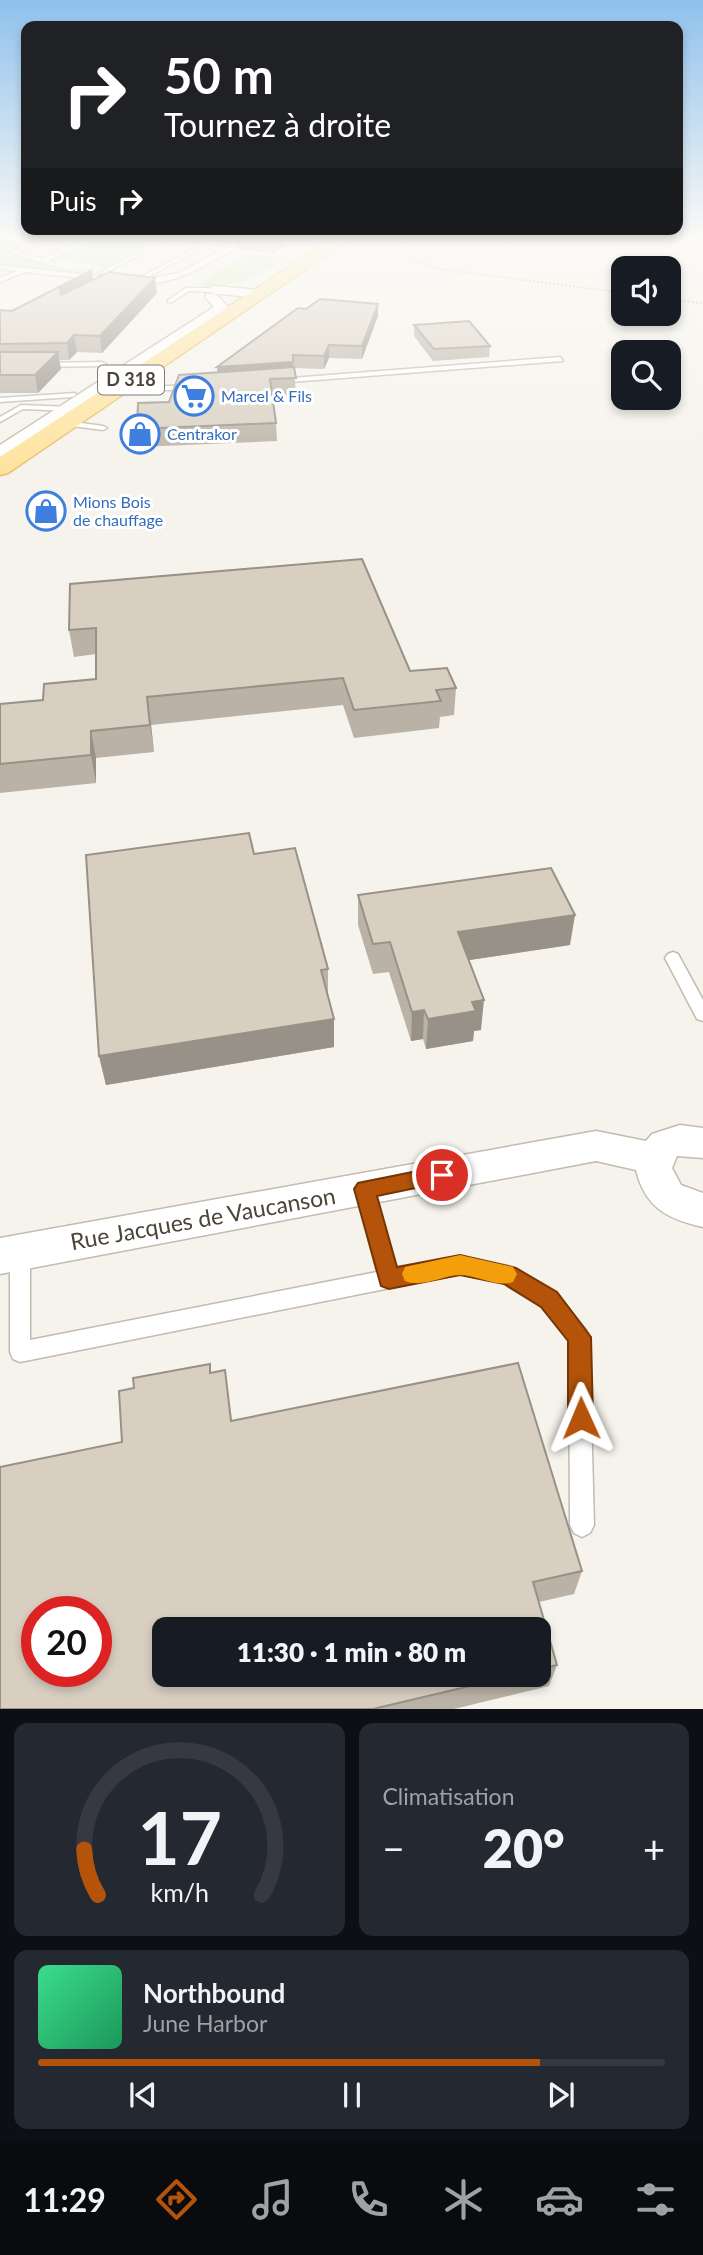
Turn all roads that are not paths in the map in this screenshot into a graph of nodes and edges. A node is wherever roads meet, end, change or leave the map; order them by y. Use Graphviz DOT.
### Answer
graph roads {
  1 [pos="189,318"];
  2 [pos="223,318"];
  3 [pos="560,359"];
  4 [pos="102,364"];
  5 [pos="33,365"];
  6 [pos="273,381"];
  7 [pos="204,386"];
  8 [pos="116,390"];
  9 [pos="0,400"];
  10 [pos="70,409"];
  11 [pos="0,420"];
  12 [pos="103,428"];
  13 [pos="0,453"];
  14 [pos="0,468"];
  15 [pos="673,958"];
  16 [pos="703,1015"];
  17 [pos="703,1143"];
  18 [pos="653,1158"];
  19 [pos="365,1189"];
  20 [pos="703,1210"];
  21 [pos="10,1254"];
  22 [pos="389,1279"];
  23 [pos="582,1525"];
  1 -- 10 [label="street"];
  2 -- 8 [label="main road, D 318"];
  3 -- 6 [label="lane"];
  4 -- 5 [label="lane"];
  7 -- 8 [label="lane"];
  8 -- 10 [label="main road, D 318"];
  9 -- 10 [label="lane"];
  10 -- 11 [label="lane"];
  10 -- 12 [label="lane"];
  10 -- 13 [label="street"];
  10 -- 14 [label="main road, D 318"];
  15 -- 16 [label="lane"];
  17 -- 18 [label="street"];
  18 -- 19 [label="street, Rue Jacques de Vaucanson"];
  18 -- 20 [label="street"];
  19 -- 21 [label="street, Rue Jacques de Vaucanson"];
  19 -- 22 [label="lane"];
  21 -- 22 [label="lane"];
  22 -- 23 [label="lane"];
}
